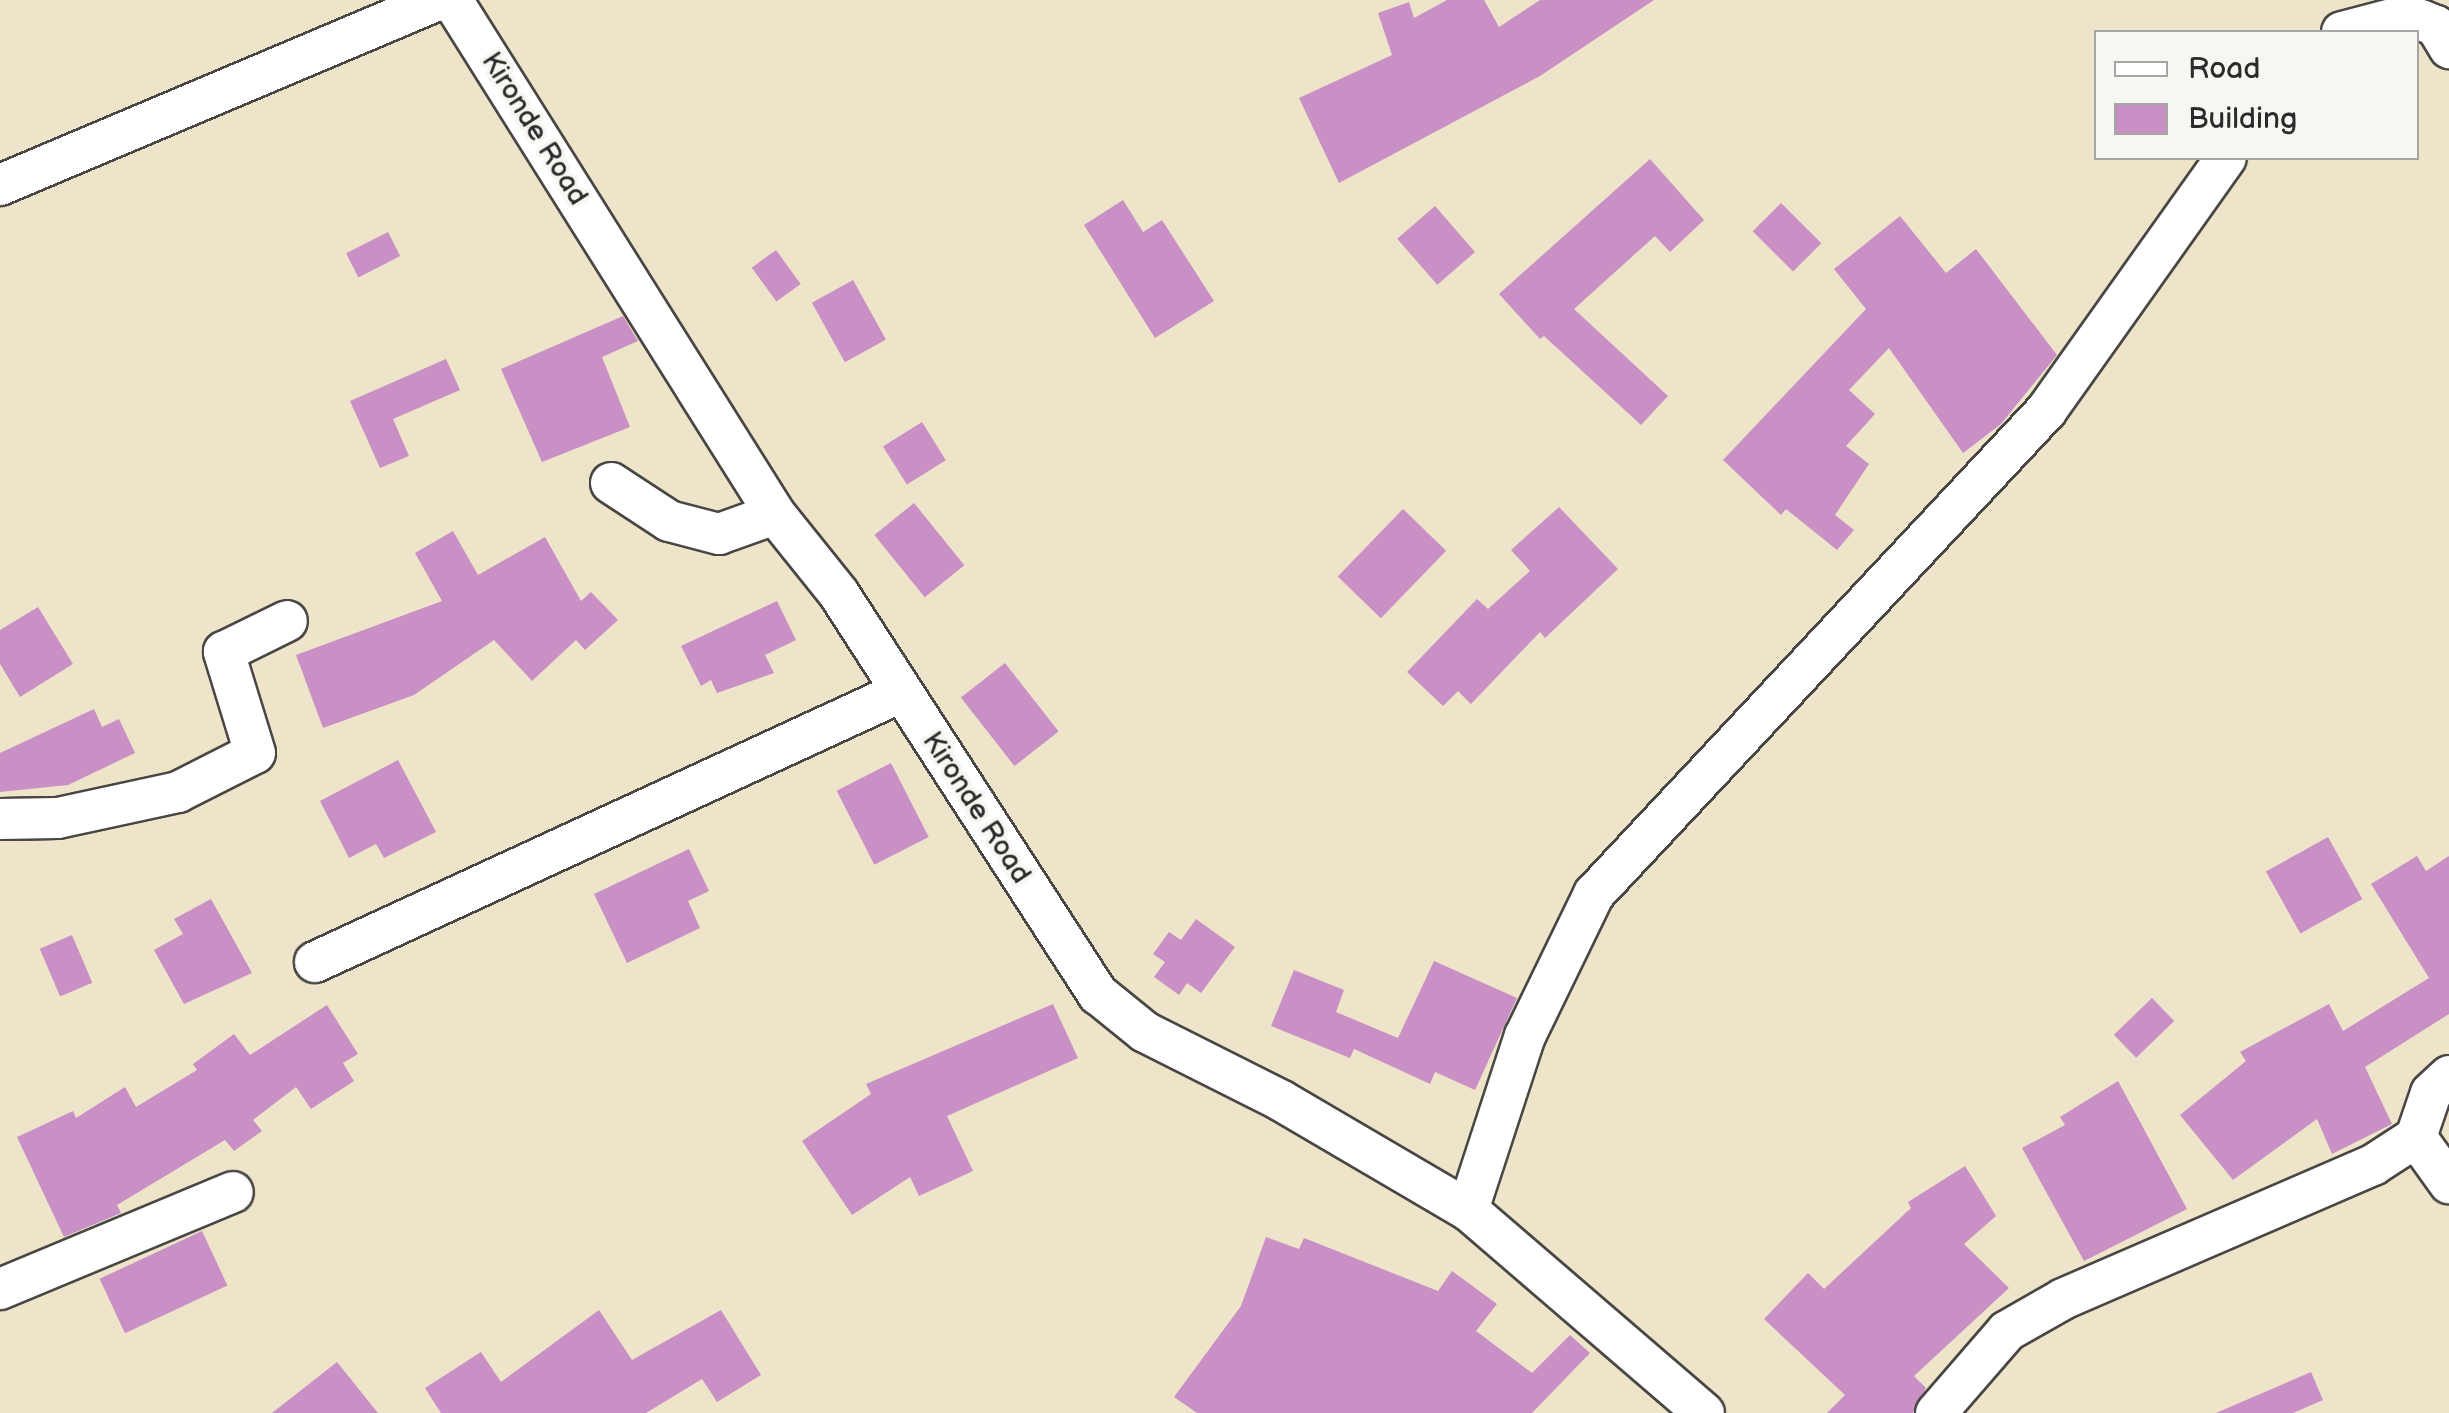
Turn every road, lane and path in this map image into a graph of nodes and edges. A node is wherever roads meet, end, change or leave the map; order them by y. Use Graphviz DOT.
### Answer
graph roads {
  1 [pos="439,0"];
  2 [pos="452,0"];
  3 [pos="2350,30"];
  4 [pos="2449,48"];
  5 [pos="2225,160"];
  6 [pos="0,185"];
  7 [pos="611,483"];
  8 [pos="775,514"];
  9 [pos="288,620"];
  10 [pos="901,692"];
  11 [pos="0,819"];
  12 [pos="315,962"];
  13 [pos="2449,1076"];
  14 [pos="2416,1137"];
  15 [pos="2449,1183"];
  16 [pos="233,1192"];
  17 [pos="1468,1210"];
  18 [pos="0,1289"];
  19 [pos="1704,1413"];
  20 [pos="1936,1413"];
  1 -- 6 [label="street"];
  2 -- 8 [label="street, Kironde Road"];
  3 -- 4 [label="street"];
  5 -- 17 [label="street"];
  7 -- 8 [label="street"];
  8 -- 10 [label="street, Kironde Road"];
  9 -- 11 [label="street"];
  10 -- 12 [label="street"];
  10 -- 17 [label="street, Kironde Road"];
  13 -- 14 [label="street"];
  14 -- 15 [label="street"];
  14 -- 20 [label="street"];
  16 -- 18 [label="street"];
  17 -- 19 [label="street, Kironde Road"];
}
